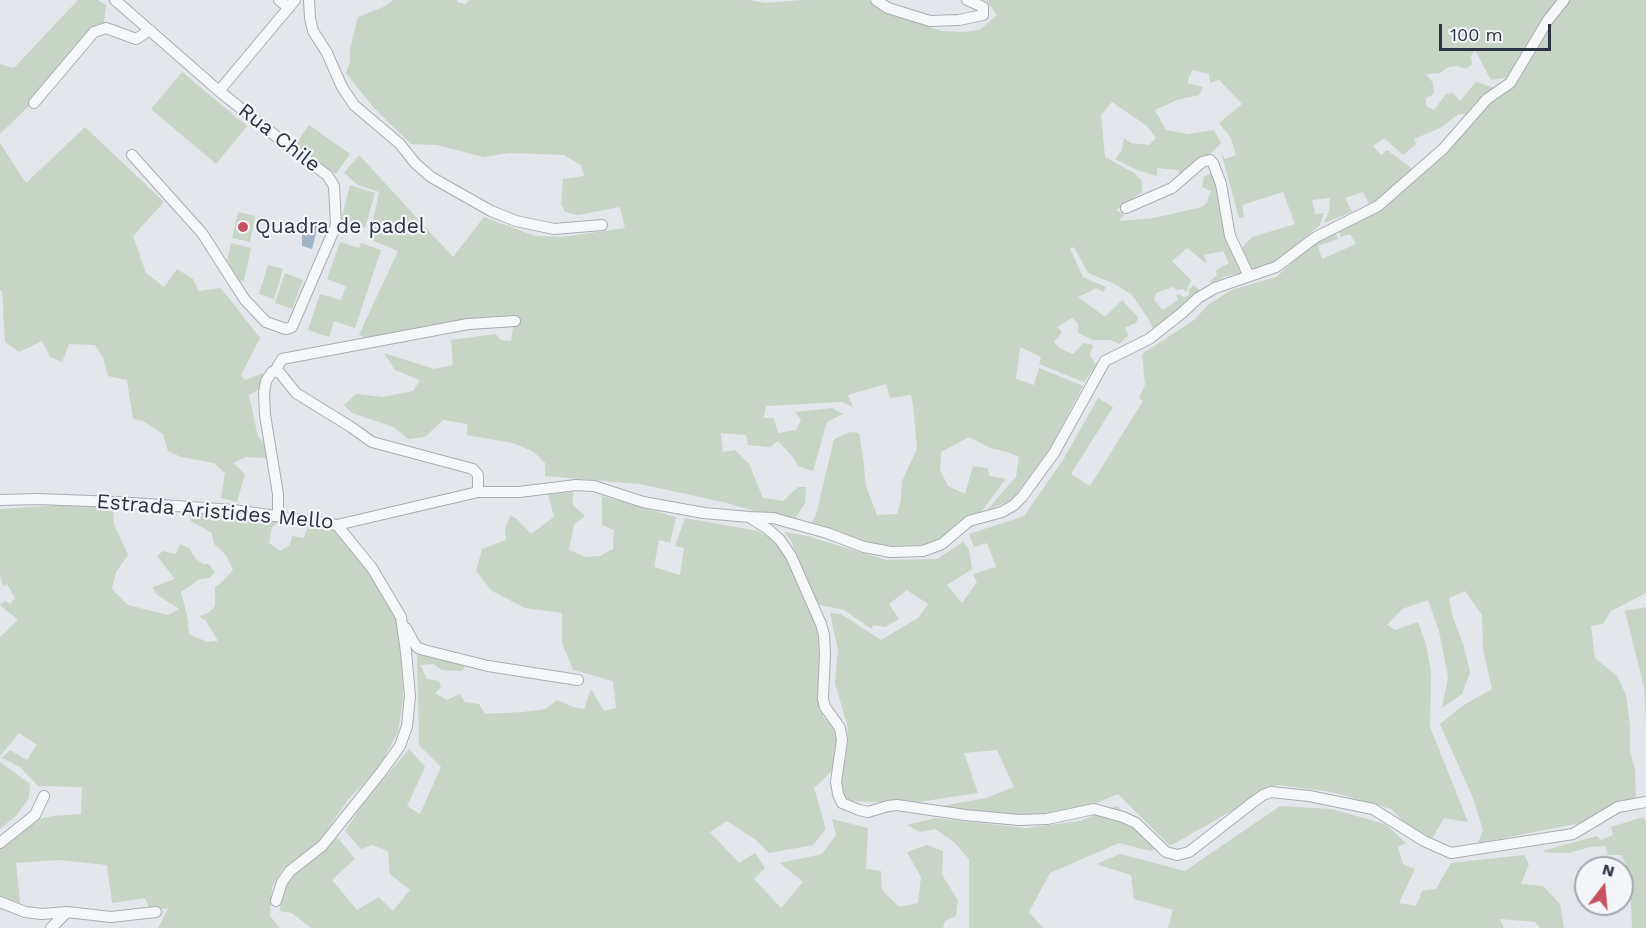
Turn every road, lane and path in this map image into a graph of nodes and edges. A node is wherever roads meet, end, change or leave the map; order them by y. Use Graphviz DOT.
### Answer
graph roads {
  1 [pos="115,0"];
  2 [pos="279,0"];
  3 [pos="309,0"];
  4 [pos="876,0"];
  5 [pos="967,0"];
  6 [pos="1564,0"];
  7 [pos="293,3"];
  8 [pos="310,18"];
  9 [pos="150,30"];
  10 [pos="219,91"];
  11 [pos="34,103"];
  12 [pos="132,155"];
  13 [pos="1126,208"];
  14 [pos="602,225"];
  15 [pos="1249,276"];
  16 [pos="515,321"];
  17 [pos="275,371"];
  18 [pos="478,492"];
  19 [pos="0,500"];
  20 [pos="278,516"];
  21 [pos="748,518"];
  22 [pos="337,525"];
  23 [pos="401,617"];
  24 [pos="578,680"];
  25 [pos="44,795"];
  26 [pos="1646,802"];
  27 [pos="0,843"];
  28 [pos="276,901"];
  29 [pos="3,905"];
  30 [pos="67,912"];
  31 [pos="156,912"];
  32 [pos="51,928"];
  1 -- 9 [label="street, Rua Chile"];
  2 -- 7 [label="street"];
  3 -- 8 [label="street"];
  4 -- 5 [label="street"];
  6 -- 15 [label="street"];
  7 -- 8 [label="street"];
  7 -- 10 [label="street"];
  8 -- 14 [label="street"];
  9 -- 10 [label="street, Rua Chile"];
  9 -- 11 [label="street"];
  10 -- 12 [label="street, Rua Chile"];
  13 -- 15 [label="street"];
  15 -- 21 [label="street"];
  16 -- 17 [label="street"];
  17 -- 18 [label="street"];
  17 -- 20 [label="street"];
  18 -- 21 [label="street, Estrada Aristides Mello"];
  18 -- 22 [label="street, Estrada Aristides Mello"];
  19 -- 20 [label="street, Estrada Aristides Mello"];
  20 -- 22 [label="street, Estrada Aristides Mello"];
  21 -- 26 [label="street, Estrada Aristides Mello"];
  22 -- 23 [label="street"];
  23 -- 24 [label="street"];
  23 -- 28 [label="street"];
  25 -- 27 [label="street"];
  29 -- 30 [label="street"];
  30 -- 31 [label="street"];
  30 -- 32 [label="street"];
}
